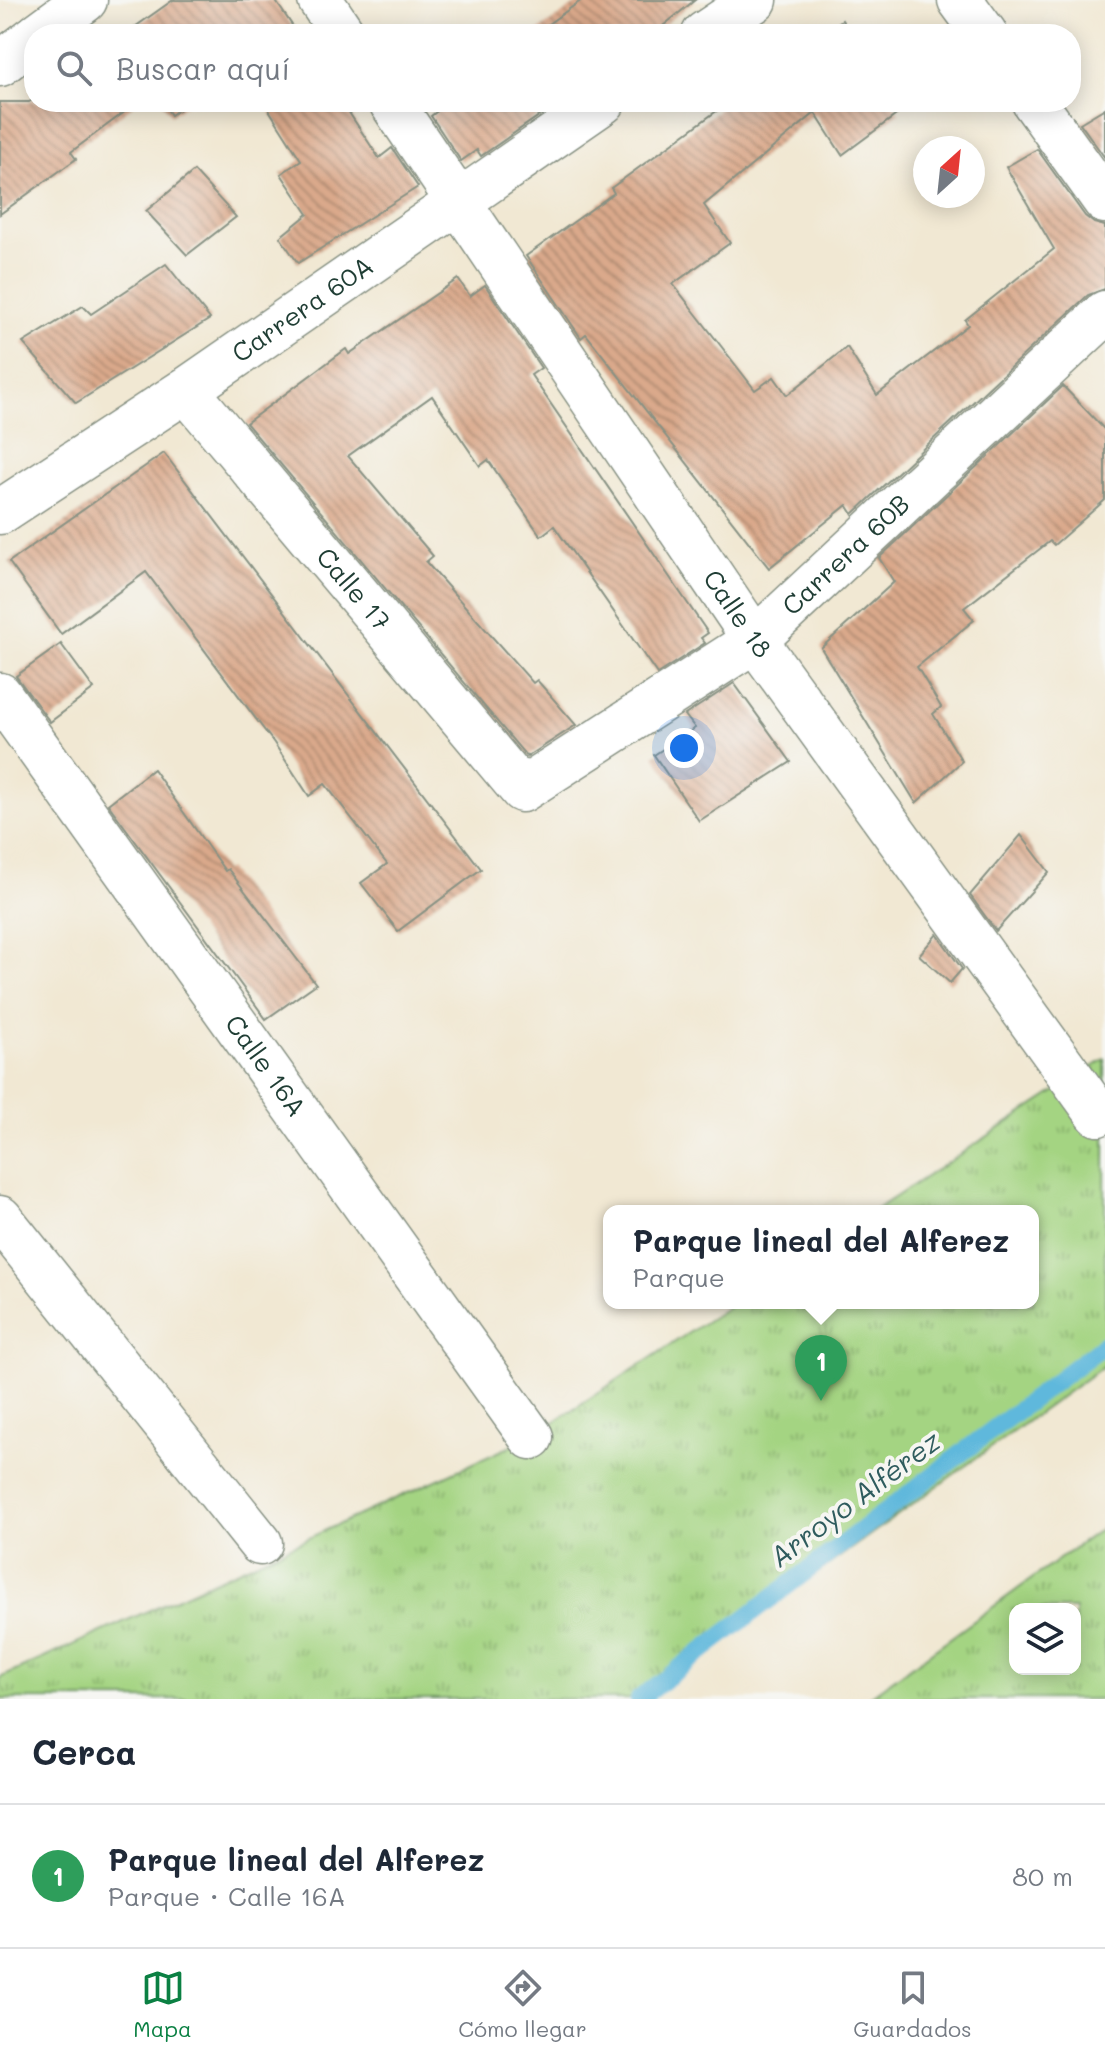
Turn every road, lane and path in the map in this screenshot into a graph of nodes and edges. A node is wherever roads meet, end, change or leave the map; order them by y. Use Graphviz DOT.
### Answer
graph roads {
  1 [pos="85,0"];
  2 [pos="320,0"];
  3 [pos="755,0"];
  4 [pos="960,0"];
  5 [pos="53,24"];
  6 [pos="336,24"];
  7 [pos="719,24"];
  8 [pos="978,24"];
  9 [pos="24,46"];
  10 [pos="0,64"];
  11 [pos="398,112"];
  12 [pos="588,112"];
  13 [pos="1041,112"];
  14 [pos="458,198"];
  15 [pos="1105,201"];
  16 [pos="1105,313"];
  17 [pos="186,390"];
  18 [pos="0,512"];
  19 [pos="755,640"];
  20 [pos="0,695"];
  21 [pos="522,790"];
  22 [pos="1098,1114"];
  23 [pos="0,1218"];
  24 [pos="531,1437"];
  25 [pos="260,1543"];
  1 -- 5 [label="street"];
  2 -- 6 [label="street"];
  3 -- 7 [label="street"];
  4 -- 8 [label="street"];
  9 -- 10 [label="street"];
  11 -- 14 [label="street, Calle 18"];
  12 -- 14 [label="street, Carrera 60A"];
  13 -- 15 [label="street"];
  14 -- 17 [label="street, Carrera 60A"];
  14 -- 19 [label="street, Calle 18"];
  16 -- 19 [label="street, Carrera 60B"];
  17 -- 18 [label="street, Carrera 60A"];
  17 -- 21 [label="street, Calle 17"];
  19 -- 21 [label="street, Carrera 60B"];
  19 -- 22 [label="street, Calle 18"];
  20 -- 24 [label="street, Calle 16A"];
  23 -- 25 [label="street"];
}
